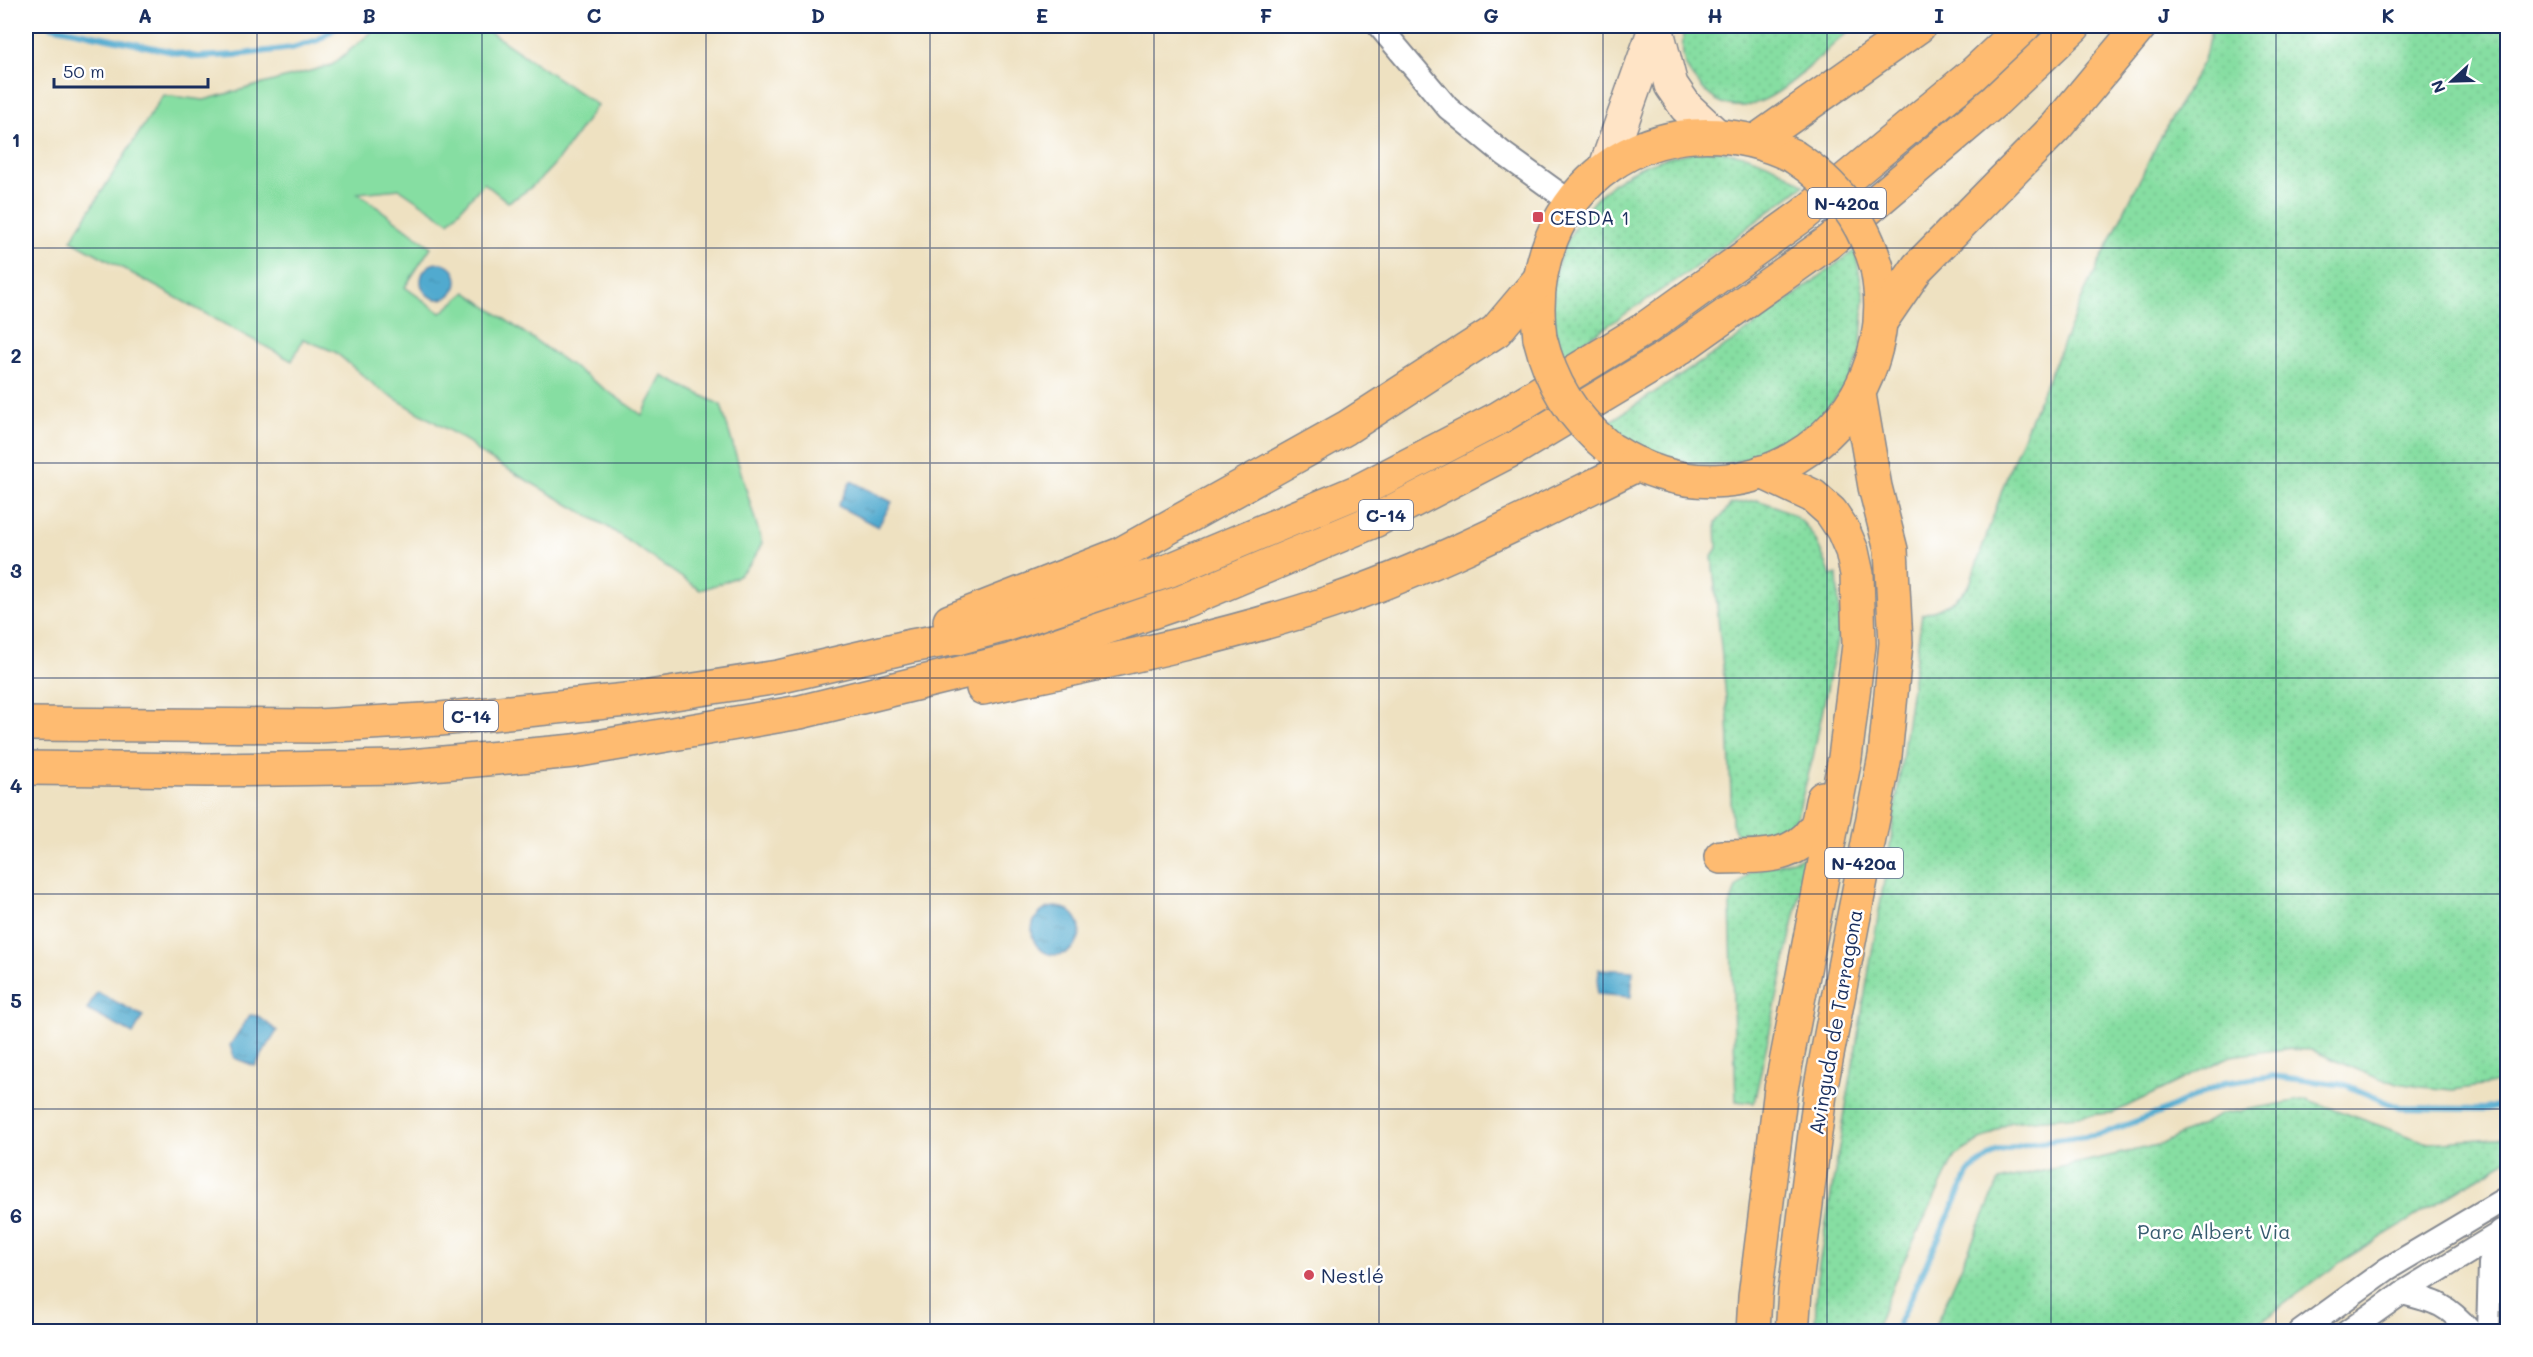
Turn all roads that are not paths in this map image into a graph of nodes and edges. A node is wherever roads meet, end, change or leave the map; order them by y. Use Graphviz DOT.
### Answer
graph roads {
  1 [pos="1379,26"];
  2 [pos="1656,26"];
  3 [pos="1919,26"];
  4 [pos="2024,26"];
  5 [pos="2074,26"];
  6 [pos="2140,26"];
  7 [pos="1715,134"];
  8 [pos="1756,141"];
  9 [pos="1605,169"];
  10 [pos="1572,203"];
  11 [pos="1539,280"];
  12 [pos="1881,321"];
  13 [pos="1859,394"];
  14 [pos="1638,464"];
  15 [pos="1762,472"];
  16 [pos="1859,645"];
  17 [pos="911,646"];
  18 [pos="26,724"];
  19 [pos="574,752"];
  20 [pos="26,768"];
  21 [pos="1721,857"];
  22 [pos="2508,1197"];
  23 [pos="2504,1230"];
  24 [pos="2402,1293"];
  25 [pos="1753,1332"];
  26 [pos="1792,1332"];
  27 [pos="2300,1332"];
  28 [pos="2347,1332"];
  29 [pos="2471,1332"];
  30 [pos="2488,1332"];
  1 -- 10 [label="street"];
  2 -- 7 [label="main road, N-420a"];
  2 -- 9 [label="main road, N-420a"];
  3 -- 8 [label="main road"];
  4 -- 17 [label="main road, C-14"];
  5 -- 19 [label="main road, C-14"];
  6 -- 12 [label="main road"];
  7 -- 8 [label="main road, N-420a"];
  7 -- 9 [label="main road, N-420a"];
  8 -- 12 [label="main road, N-420a, bridge"];
  9 -- 10 [label="main road, N-420a"];
  10 -- 11 [label="main road, N-420a"];
  11 -- 14 [label="main road, N-420a, bridge"];
  11 -- 17 [label="main road"];
  12 -- 13 [label="main road, N-420a"];
  13 -- 15 [label="main road, N-420a"];
  13 -- 26 [label="main road, Avinguda de Tarragona / N-420a"];
  14 -- 15 [label="main road, N-420a"];
  14 -- 19 [label="main road"];
  15 -- 16 [label="main road, Avinguda de Tarragona / N-420a"];
  16 -- 21 [label="main road"];
  16 -- 25 [label="main road, Avinguda de Tarragona / N-420a"];
  17 -- 18 [label="main road, C-14"];
  19 -- 20 [label="main road, C-14"];
  22 -- 27 [label="street"];
  23 -- 24 [label="street"];
  23 -- 30 [label="street"];
  24 -- 28 [label="street"];
  24 -- 29 [label="street"];
}
